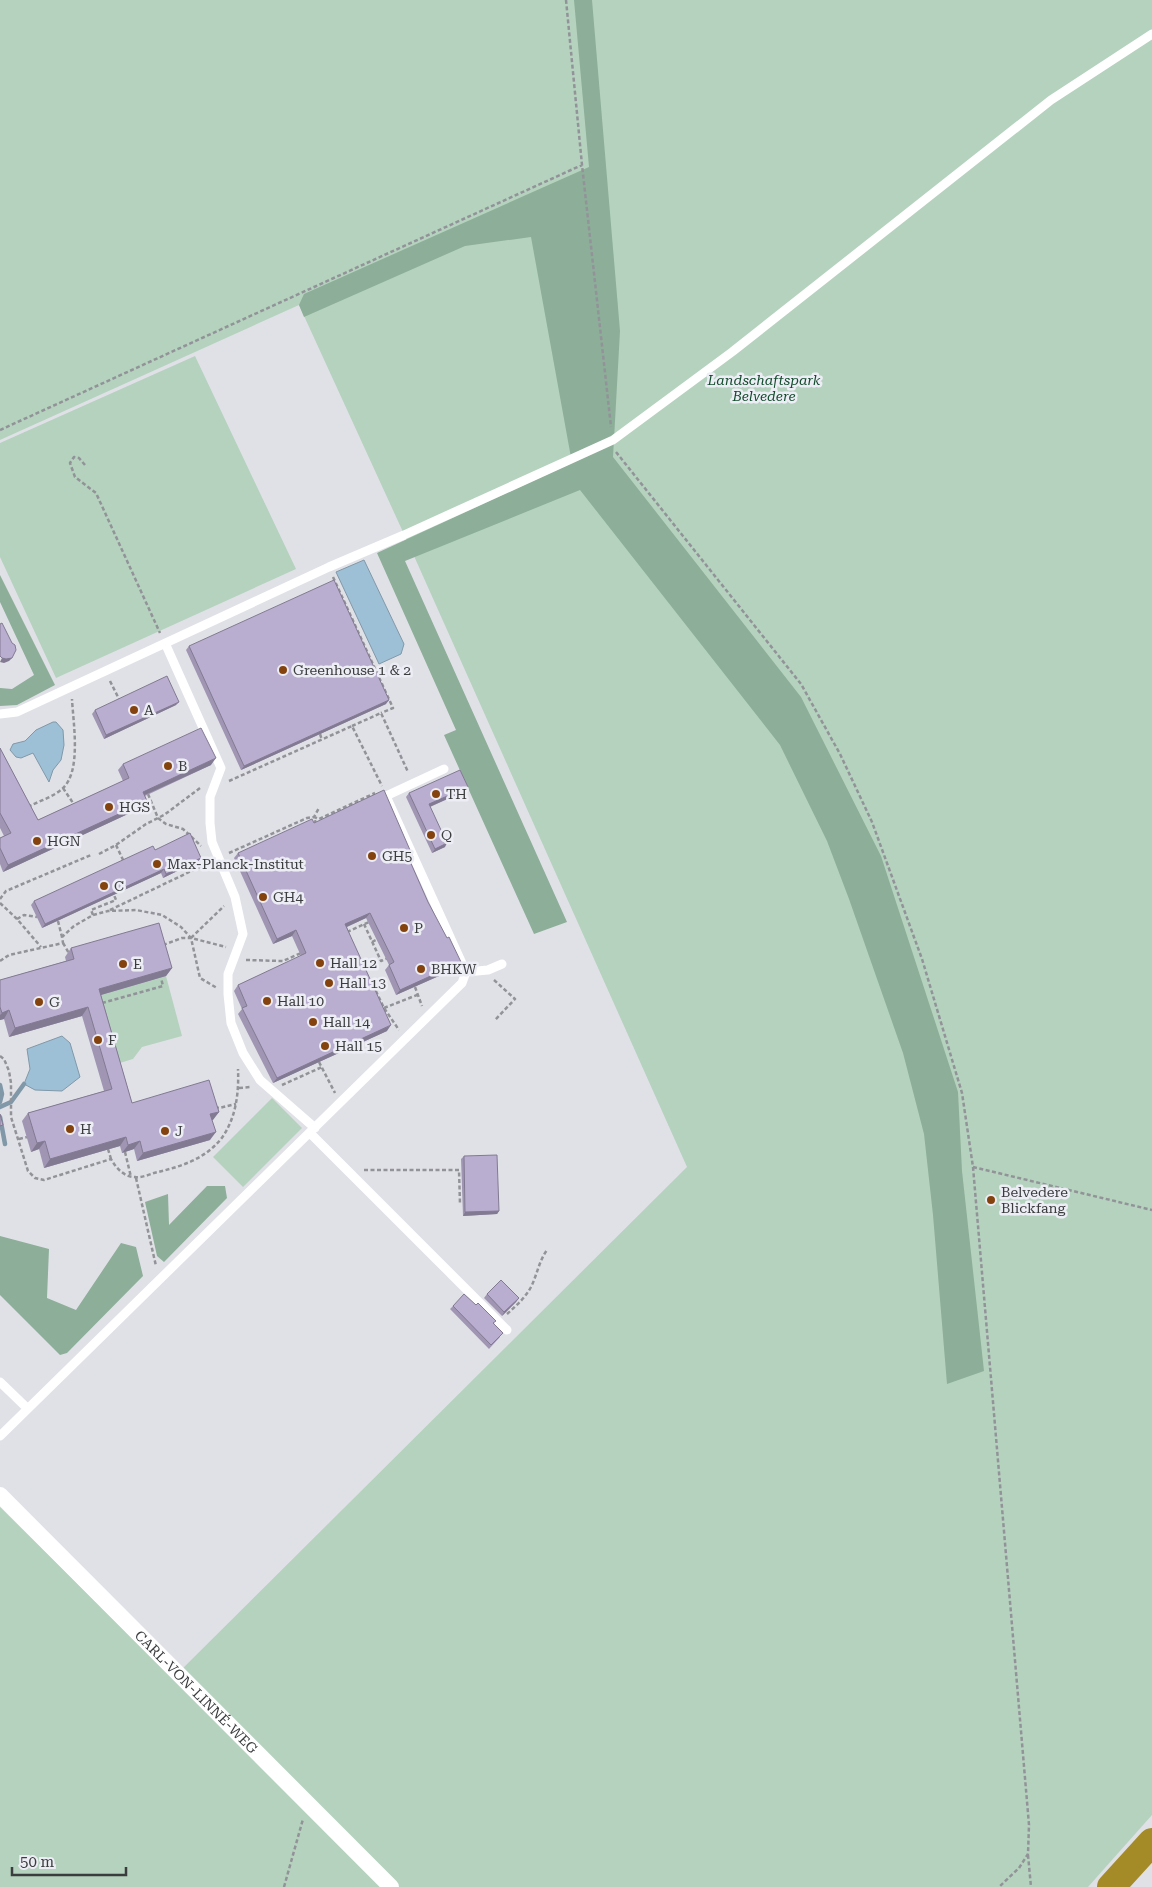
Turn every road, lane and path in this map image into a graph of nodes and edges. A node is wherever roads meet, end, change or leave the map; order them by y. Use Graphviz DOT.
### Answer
graph roads {
  1 [pos="566,0"];
  2 [pos="1152,34"];
  3 [pos="582,165"];
  4 [pos="0,430"];
  5 [pos="613,440"];
  6 [pos="85,465"];
  7 [pos="328,567"];
  8 [pos="165,643"];
  9 [pos="106,671"];
  10 [pos="71,687"];
  11 [pos="120,701"];
  12 [pos="0,714"];
  13 [pos="381,714"];
  14 [pos="352,726"];
  15 [pos="320,734"];
  16 [pos="322,740"];
  17 [pos="264,760"];
  18 [pos="266,765"];
  19 [pos="444,769"];
  20 [pos="216,783"];
  21 [pos="413,784"];
  22 [pos="63,788"];
  23 [pos="384,792"];
  24 [pos="148,794"];
  25 [pos="28,807"];
  26 [pos="76,807"];
  27 [pos="319,808"];
  28 [pos="24,810"];
  29 [pos="31,814"];
  30 [pos="314,817"];
  31 [pos="158,818"];
  32 [pos="319,831"];
  33 [pos="212,842"];
  34 [pos="116,845"];
  35 [pos="201,846"];
  36 [pos="192,849"];
  37 [pos="98,854"];
  38 [pos="91,855"];
  39 [pos="219,857"];
  40 [pos="124,862"];
  41 [pos="114,895"];
  42 [pos="235,897"];
  43 [pos="0,899"];
  44 [pos="0,903"];
  45 [pos="108,911"];
  46 [pos="93,914"];
  47 [pos="37,917"];
  48 [pos="17,919"];
  49 [pos="58,921"];
  50 [pos="371,921"];
  51 [pos="364,924"];
  52 [pos="347,932"];
  53 [pos="62,937"];
  54 [pos="191,938"];
  55 [pos="376,940"];
  56 [pos="372,942"];
  57 [pos="63,944"];
  58 [pos="162,945"];
  59 [pos="41,947"];
  60 [pos="302,953"];
  61 [pos="70,955"];
  62 [pos="234,956"];
  63 [pos="389,957"];
  64 [pos="0,961"];
  65 [pos="502,964"];
  66 [pos="488,970"];
  67 [pos="466,972"];
  68 [pos="161,978"];
  69 [pos="372,982"];
  70 [pos="414,987"];
  71 [pos="228,994"];
  72 [pos="417,995"];
  73 [pos="96,1004"];
  74 [pos="384,1008"];
  75 [pos="427,1017"];
  76 [pos="495,1020"];
  77 [pos="406,1039"];
  78 [pos="244,1054"];
  79 [pos="0,1056"];
  80 [pos="319,1062"];
  81 [pos="322,1067"];
  82 [pos="268,1087"];
  83 [pos="236,1104"];
  84 [pos="340,1104"];
  85 [pos="208,1105"];
  86 [pos="313,1130"];
  87 [pos="27,1136"];
  88 [pos="19,1139"];
  89 [pos="108,1149"];
  90 [pos="124,1152"];
  91 [pos="111,1159"];
  92 [pos="973,1167"];
  93 [pos="348,1170"];
  94 [pos="131,1176"];
  95 [pos="136,1178"];
  96 [pos="460,1204"];
  97 [pos="1152,1210"];
  98 [pos="547,1250"];
  99 [pos="160,1280"];
  100 [pos="498,1322"];
  101 [pos="507,1330"];
  102 [pos="0,1382"];
  103 [pos="28,1408"];
  104 [pos="0,1436"];
  105 [pos="0,1495"];
  106 [pos="308,1803"];
  107 [pos="1152,1842"];
  108 [pos="1028,1854"];
  109 [pos="284,1887"];
  110 [pos="391,1887"];
  111 [pos="999,1887"];
  112 [pos="1030,1887"];
  113 [pos="1112,1887"];
  1 -- 3 [label="path"];
  2 -- 5 [label="lane"];
  3 -- 4 [label="path"];
  3 -- 5 [label="path"];
  5 -- 7 [label="lane"];
  5 -- 92 [label="path"];
  6 -- 8 [label="path"];
  7 -- 8 [label="lane"];
  7 -- 13 [label="path"];
  8 -- 9 [label="lane"];
  8 -- 20 [label="lane"];
  9 -- 10 [label="lane"];
  9 -- 11 [label="path"];
  10 -- 12 [label="lane"];
  10 -- 22 [label="path"];
  13 -- 14 [label="path"];
  13 -- 21 [label="path"];
  14 -- 16 [label="path"];
  14 -- 23 [label="path"];
  15 -- 16 [label="path"];
  16 -- 18 [label="path"];
  17 -- 18 [label="path"];
  18 -- 20 [label="path"];
  19 -- 21 [label="lane"];
  20 -- 31 [label="path"];
  20 -- 33 [label="lane"];
  21 -- 23 [label="lane"];
  22 -- 25 [label="path"];
  22 -- 26 [label="path"];
  23 -- 30 [label="path"];
  23 -- 67 [label="lane"];
  24 -- 31 [label="path"];
  25 -- 28 [label="path"];
  25 -- 29 [label="path"];
  27 -- 30 [label="path"];
  30 -- 32 [label="path"];
  30 -- 39 [label="path"];
  31 -- 34 [label="path"];
  31 -- 35 [label="path"];
  33 -- 35 [label="path"];
  33 -- 39 [label="lane"];
  34 -- 37 [label="path"];
  34 -- 40 [label="path"];
  35 -- 36 [label="path"];
  38 -- 43 [label="path"];
  39 -- 42 [label="lane"];
  39 -- 45 [label="path"];
  41 -- 46 [label="path"];
  42 -- 54 [label="path"];
  42 -- 62 [label="lane"];
  44 -- 48 [label="path"];
  45 -- 46 [label="path"];
  45 -- 54 [label="path"];
  46 -- 53 [label="path"];
  47 -- 48 [label="path"];
  48 -- 59 [label="path"];
  49 -- 53 [label="path"];
  50 -- 51 [label="path"];
  51 -- 52 [label="path"];
  51 -- 56 [label="path"];
  53 -- 57 [label="path"];
  54 -- 58 [label="path"];
  54 -- 62 [label="path"];
  54 -- 71 [label="path"];
  55 -- 56 [label="path"];
  56 -- 63 [label="path"];
  57 -- 59 [label="path"];
  57 -- 61 [label="path"];
  59 -- 64 [label="path"];
  60 -- 62 [label="path"];
  62 -- 71 [label="lane"];
  65 -- 66 [label="lane"];
  66 -- 67 [label="lane"];
  66 -- 76 [label="path"];
  67 -- 75 [label="lane"];
  68 -- 73 [label="path"];
  69 -- 74 [label="path"];
  70 -- 72 [label="path"];
  71 -- 78 [label="lane"];
  72 -- 74 [label="path"];
  72 -- 75 [label="path"];
  74 -- 77 [label="path"];
  75 -- 77 [label="lane"];
  77 -- 84 [label="lane"];
  78 -- 82 [label="lane"];
  78 -- 83 [label="path"];
  79 -- 88 [label="path"];
  80 -- 81 [label="path"];
  81 -- 82 [label="path"];
  81 -- 84 [label="path"];
  82 -- 86 [label="lane"];
  83 -- 85 [label="path"];
  83 -- 95 [label="path"];
  84 -- 86 [label="lane"];
  86 -- 93 [label="lane"];
  86 -- 99 [label="lane"];
  87 -- 88 [label="path"];
  88 -- 91 [label="path"];
  89 -- 91 [label="path"];
  90 -- 94 [label="path"];
  91 -- 94 [label="path"];
  92 -- 97 [label="path"];
  92 -- 108 [label="path"];
  93 -- 96 [label="path"];
  93 -- 100 [label="lane"];
  94 -- 95 [label="path"];
  95 -- 99 [label="path"];
  98 -- 100 [label="path"];
  99 -- 103 [label="lane"];
  100 -- 101 [label="lane"];
  102 -- 103 [label="lane"];
  103 -- 104 [label="lane"];
  105 -- 106 [label="street, CARL-VON-LINNÉ-WEG"];
  106 -- 109 [label="path"];
  106 -- 110 [label="street, CARL-VON-LINNÉ-WEG"];
  107 -- 113 [label="highway"];
  108 -- 111 [label="path"];
  108 -- 112 [label="path"];
}
